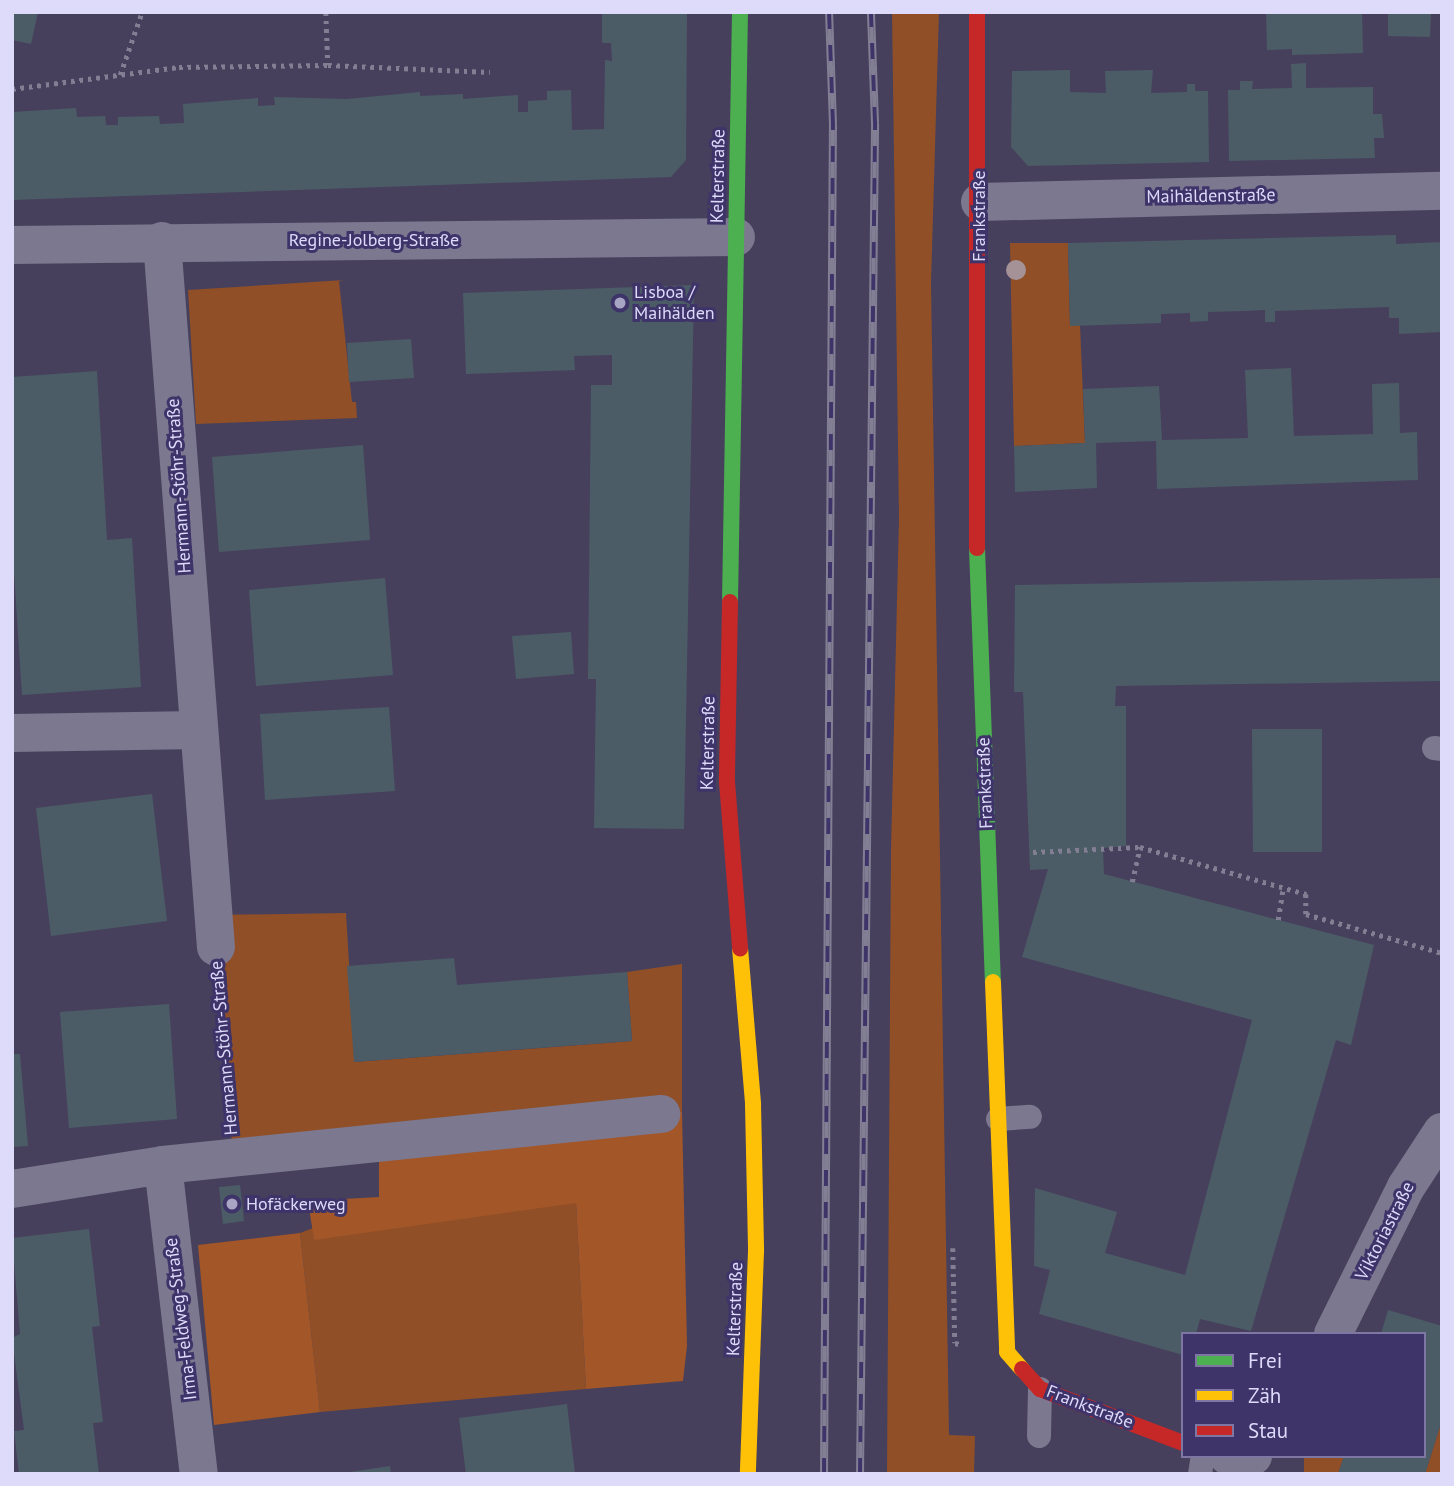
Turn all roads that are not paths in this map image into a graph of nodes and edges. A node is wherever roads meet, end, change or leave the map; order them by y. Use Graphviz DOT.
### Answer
graph roads {
  1 [pos="740,12"];
  2 [pos="977,12"];
  3 [pos="1442,191"];
  4 [pos="980,202"];
  5 [pos="736,237"];
  6 [pos="162,241"];
  7 [pos="12,245"];
  8 [pos="197,730"];
  9 [pos="12,733"];
  10 [pos="216,947"];
  11 [pos="661,1114"];
  12 [pos="1030,1117"];
  13 [pos="998,1119"];
  14 [pos="1442,1132"];
  15 [pos="163,1164"];
  16 [pos="12,1189"];
  17 [pos="1334,1332"];
  18 [pos="1040,1389"];
  19 [pos="1039,1436"];
  20 [pos="1181,1442"];
  21 [pos="199,1474"];
  22 [pos="748,1474"];
  1 -- 5 [label="street, Kelterstraße"];
  2 -- 4 [label="street, Frankstraße"];
  3 -- 4 [label="street, Maihäldenstraße"];
  4 -- 13 [label="street, Frankstraße"];
  5 -- 6 [label="street, Regine-Jolberg-Straße"];
  5 -- 22 [label="street, Kelterstraße"];
  6 -- 7 [label="street, Regine-Jolberg-Straße"];
  6 -- 8 [label="street, Hermann-Stöhr-Straße"];
  8 -- 9 [label="street"];
  8 -- 10 [label="street, Hermann-Stöhr-Straße"];
  11 -- 15 [label="street"];
  12 -- 13 [label="lane"];
  13 -- 18 [label="street, Frankstraße"];
  14 -- 17 [label="street, Viktoriastraße"];
  15 -- 16 [label="street"];
  15 -- 21 [label="street, Irma-Feldweg-Straße"];
  18 -- 19 [label="lane"];
  18 -- 20 [label="street, Frankstraße"];
}
